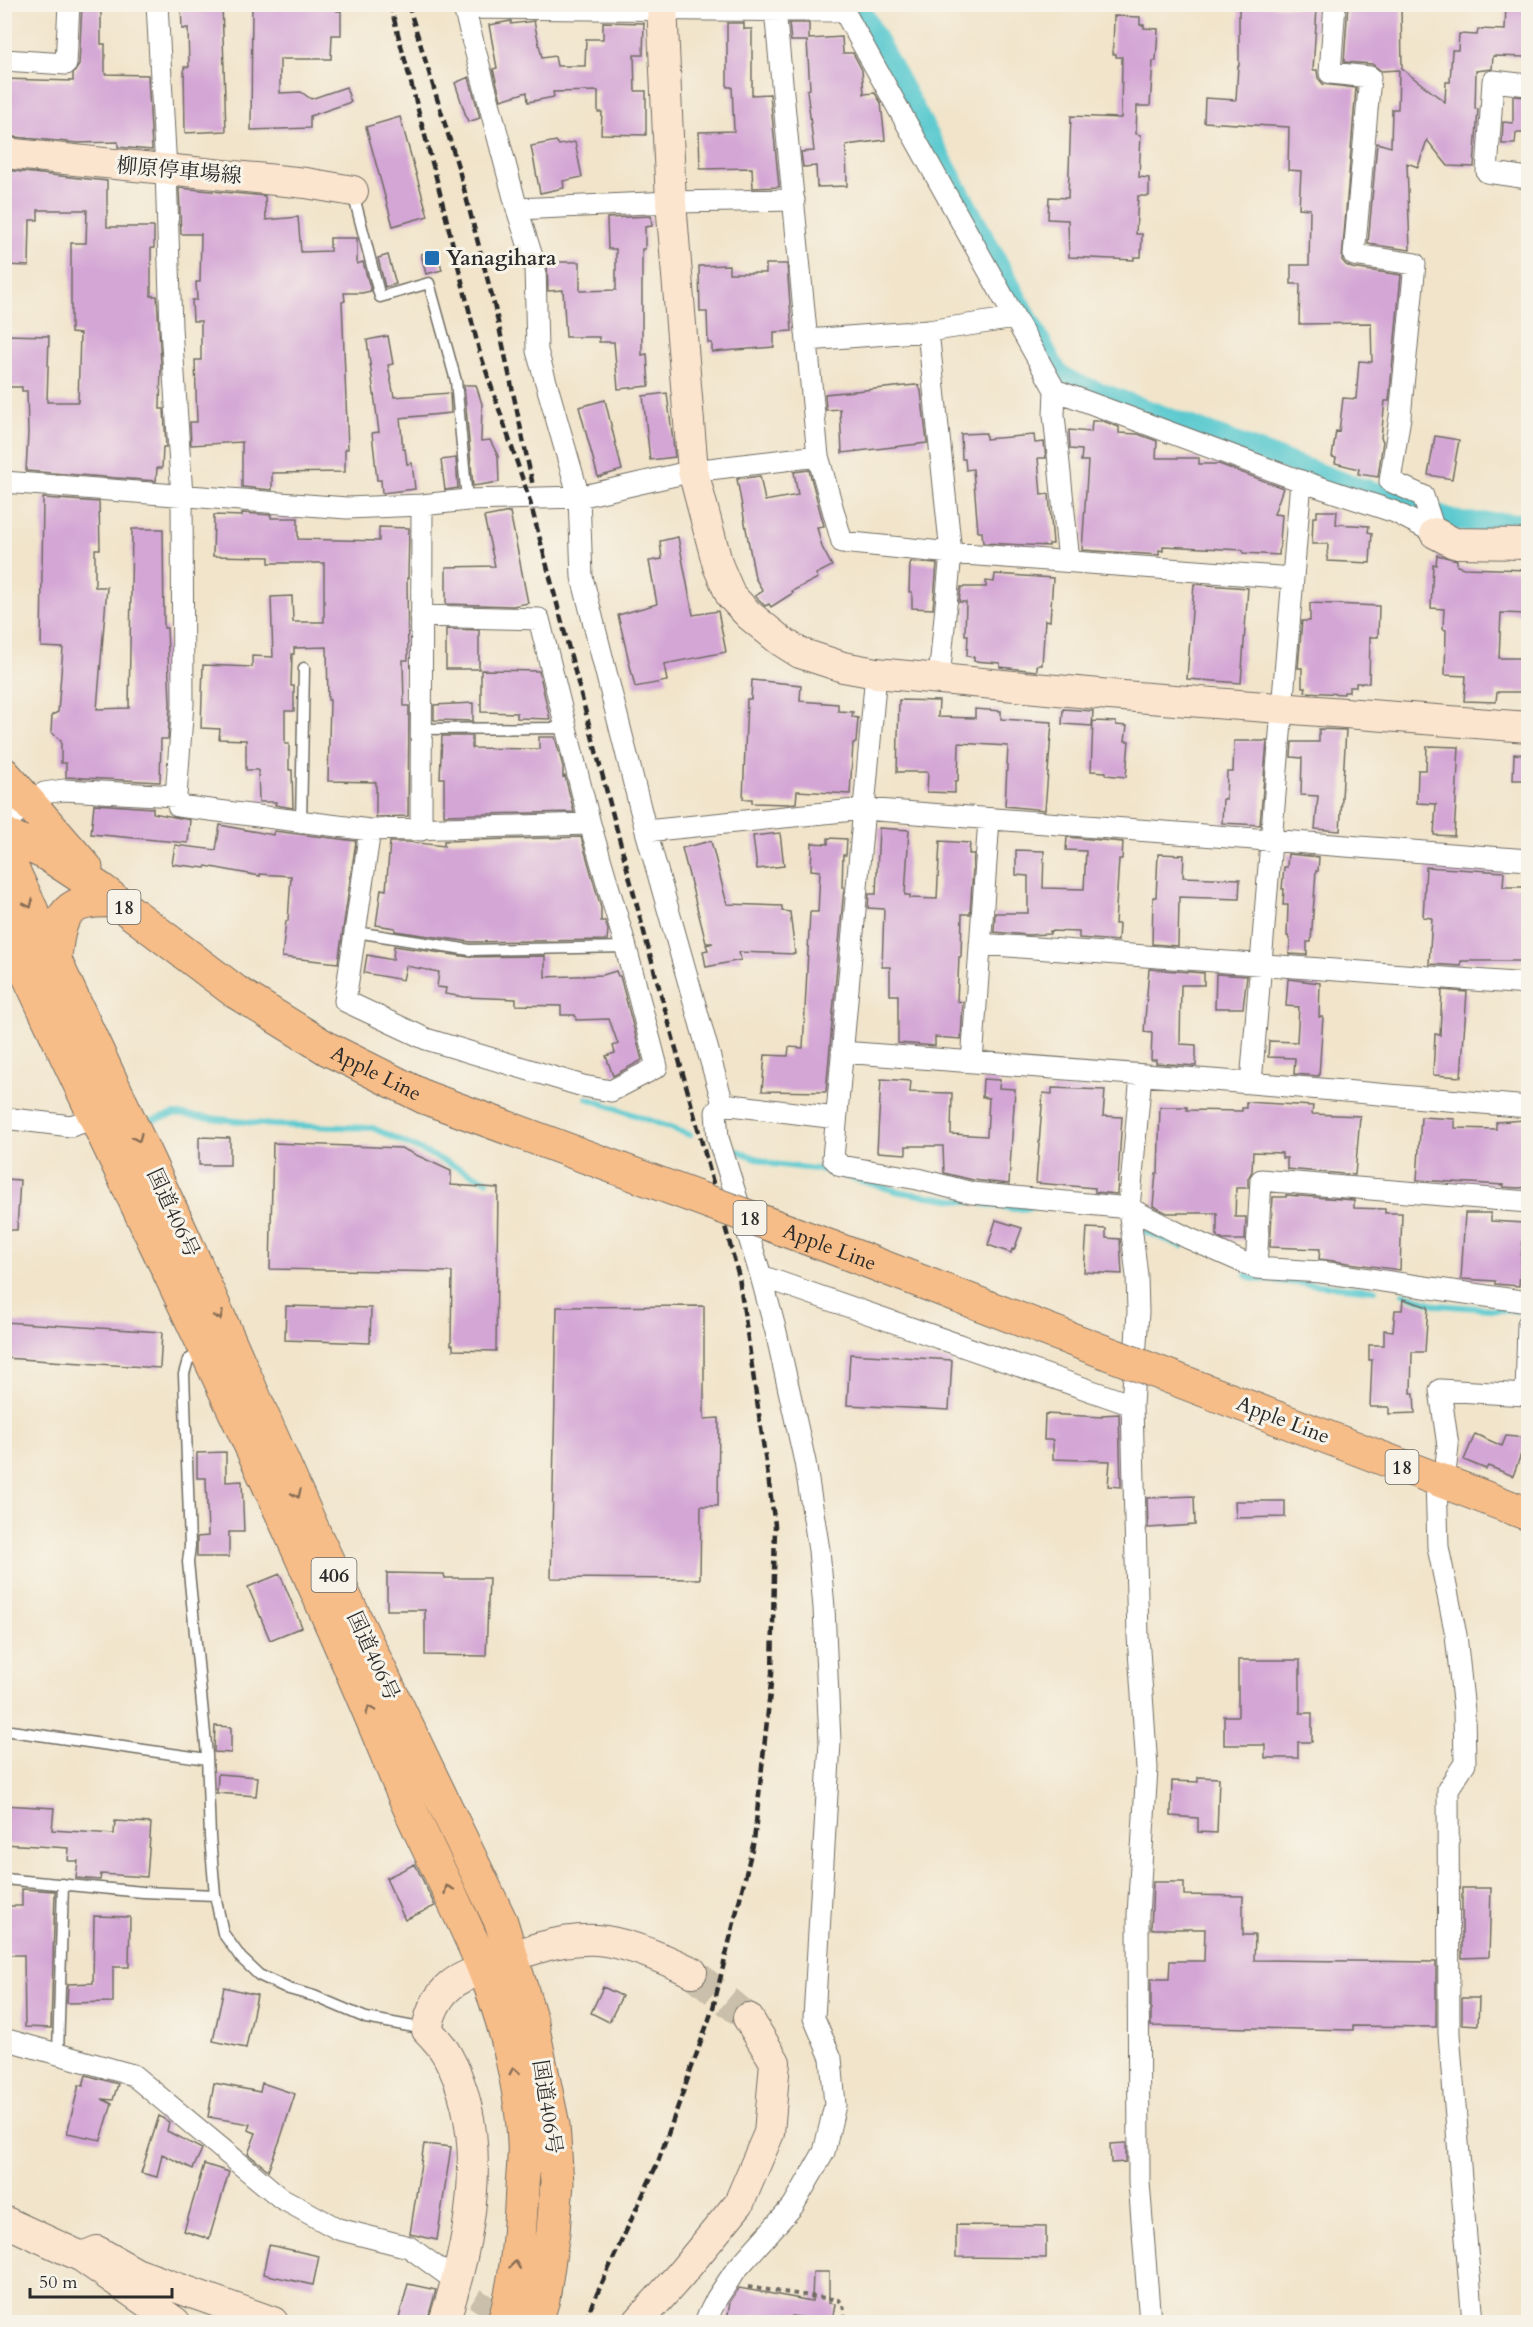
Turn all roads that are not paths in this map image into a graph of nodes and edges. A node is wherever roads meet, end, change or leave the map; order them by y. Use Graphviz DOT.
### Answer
graph roads {
  1 [pos="69,4"];
  2 [pos="157,4"];
  3 [pos="1335,4"];
  4 [pos="662,7"];
  5 [pos="843,8"];
  6 [pos="775,10"];
  7 [pos="4,60"];
  8 [pos="1528,85"];
  9 [pos="4,153"];
  10 [pos="166,170"];
  11 [pos="1528,178"];
  12 [pos="353,191"];
  13 [pos="794,200"];
  14 [pos="672,202"];
  15 [pos="517,209"];
  16 [pos="1015,318"];
  17 [pos="928,330"];
  18 [pos="807,340"];
  19 [pos="1055,390"];
  20 [pos="818,456"];
  21 [pos="693,471"];
  22 [pos="1300,481"];
  23 [pos="4,482"];
  24 [pos="182,496"];
  25 [pos="579,497"];
  26 [pos="467,500"];
  27 [pos="422,505"];
  28 [pos="1435,533"];
  29 [pos="1528,544"];
  30 [pos="951,553"];
  31 [pos="1069,561"];
  32 [pos="1293,578"];
  33 [pos="422,616"];
  34 [pos="304,668"];
  35 [pos="876,673"];
  36 [pos="939,679"];
  37 [pos="1282,707"];
  38 [pos="1528,727"];
  39 [pos="567,728"];
  40 [pos="421,729"];
  41 [pos="4,774"];
  42 [pos="176,796"];
  43 [pos="864,809"];
  44 [pos="17,813"];
  45 [pos="989,819"];
  46 [pos="301,823"];
  47 [pos="590,824"];
  48 [pos="421,830"];
  49 [pos="370,831"];
  50 [pos="646,831"];
  51 [pos="4,834"];
  52 [pos="1271,840"];
  53 [pos="4,851"];
  54 [pos="1528,860"];
  55 [pos="107,895"];
  56 [pos="4,923"];
  57 [pos="356,932"];
  58 [pos="980,944"];
  59 [pos="626,947"];
  60 [pos="55,959"];
  61 [pos="1261,966"];
  62 [pos="1528,984"];
  63 [pos="842,1052"];
  64 [pos="972,1062"];
  65 [pos="1140,1075"];
  66 [pos="1251,1083"];
  67 [pos="723,1104"];
  68 [pos="1528,1107"];
  69 [pos="110,1113"];
  70 [pos="4,1118"];
  71 [pos="836,1118"];
  72 [pos="1528,1202"];
  73 [pos="1129,1208"];
  74 [pos="1256,1268"];
  75 [pos="761,1276"];
  76 [pos="1528,1302"];
  77 [pos="1528,1324"];
  78 [pos="206,1350"];
  79 [pos="1132,1405"];
  80 [pos="1440,1481"];
  81 [pos="1528,1514"];
  82 [pos="4,1730"];
  83 [pos="207,1759"];
  84 [pos="4,1879"];
  85 [pos="63,1884"];
  86 [pos="215,1895"];
  87 [pos="498,1962"];
  88 [pos="692,1972"];
  89 [pos="748,2018"];
  90 [pos="427,2030"];
  91 [pos="4,2039"];
  92 [pos="58,2054"];
  93 [pos="4,2222"];
  94 [pos="82,2258"];
  95 [pos="466,2290"];
  96 [pos="175,2322"];
  97 [pos="273,2322"];
  98 [pos="444,2322"];
  99 [pos="504,2322"];
  100 [pos="536,2322"];
  101 [pos="638,2322"];
  102 [pos="705,2322"];
  103 [pos="1150,2322"];
  104 [pos="1473,2322"];
  1 -- 7 [label="street"];
  2 -- 10 [label="street"];
  3 -- 28 [label="street"];
  4 -- 6 [label="street"];
  4 -- 14 [label="street"];
  4 -- 15 [label="street"];
  5 -- 6 [label="street"];
  5 -- 16 [label="street"];
  6 -- 13 [label="street"];
  8 -- 11 [label="street"];
  9 -- 10 [label="street, 柳原停車場線"];
  10 -- 12 [label="street, 柳原停車場線"];
  10 -- 24 [label="street"];
  12 -- 26 [label="lane"];
  13 -- 14 [label="street"];
  13 -- 18 [label="street"];
  14 -- 15 [label="street"];
  14 -- 21 [label="street"];
  15 -- 25 [label="street"];
  16 -- 17 [label="street"];
  16 -- 19 [label="street"];
  17 -- 18 [label="street"];
  17 -- 30 [label="street"];
  18 -- 20 [label="street"];
  19 -- 22 [label="street"];
  19 -- 31 [label="street"];
  20 -- 21 [label="street"];
  20 -- 30 [label="street"];
  21 -- 25 [label="street"];
  21 -- 35 [label="street"];
  22 -- 28 [label="street"];
  22 -- 32 [label="street"];
  23 -- 24 [label="street"];
  24 -- 27 [label="street"];
  24 -- 42 [label="street"];
  25 -- 26 [label="street"];
  25 -- 50 [label="street"];
  26 -- 27 [label="street"];
  27 -- 33 [label="street"];
  28 -- 29 [label="street"];
  30 -- 31 [label="street"];
  30 -- 36 [label="street"];
  31 -- 32 [label="street"];
  32 -- 37 [label="street"];
  33 -- 39 [label="street"];
  33 -- 40 [label="street"];
  34 -- 46 [label="lane"];
  35 -- 36 [label="street"];
  35 -- 43 [label="street"];
  36 -- 37 [label="street"];
  37 -- 38 [label="street"];
  37 -- 52 [label="street"];
  39 -- 40 [label="lane"];
  39 -- 47 [label="street"];
  40 -- 48 [label="street"];
  41 -- 44 [label="highway"];
  42 -- 44 [label="street"];
  42 -- 46 [label="street"];
  43 -- 45 [label="street"];
  43 -- 50 [label="street"];
  43 -- 63 [label="street"];
  44 -- 55 [label="highway"];
  45 -- 52 [label="street"];
  45 -- 58 [label="street"];
  46 -- 49 [label="street"];
  47 -- 48 [label="street"];
  47 -- 59 [label="street"];
  48 -- 49 [label="street"];
  49 -- 57 [label="street"];
  50 -- 67 [label="street"];
  51 -- 55 [label="highway, Apple Line / 18"];
  52 -- 54 [label="street"];
  52 -- 61 [label="street"];
  53 -- 60 [label="highway, 国道406号 / 406, one-way"];
  55 -- 60 [label="highway"];
  55 -- 80 [label="highway, Apple Line / 18, bridge"];
  56 -- 69 [label="highway, 国道406号 / 406"];
  57 -- 59 [label="lane"];
  57 -- 59 [label="street"];
  58 -- 61 [label="street"];
  58 -- 64 [label="street"];
  60 -- 69 [label="highway, 国道406号 / 406"];
  61 -- 62 [label="street"];
  61 -- 66 [label="street"];
  63 -- 64 [label="street"];
  63 -- 71 [label="street"];
  64 -- 65 [label="street"];
  65 -- 66 [label="street"];
  65 -- 73 [label="street"];
  66 -- 68 [label="street"];
  67 -- 71 [label="street"];
  67 -- 75 [label="street"];
  69 -- 70 [label="street"];
  69 -- 78 [label="highway, 国道406号 / 406"];
  69 -- 87 [label="highway, 国道406号 / 406, one-way"];
  71 -- 73 [label="street"];
  72 -- 74 [label="street"];
  73 -- 74 [label="street"];
  73 -- 79 [label="street"];
  74 -- 76 [label="street"];
  75 -- 79 [label="street"];
  75 -- 102 [label="street"];
  77 -- 80 [label="street"];
  78 -- 83 [label="lane"];
  87 -- 78 [label="highway, 国道406号 / 406, one-way"];
  79 -- 103 [label="street"];
  80 -- 81 [label="highway, Apple Line / 18"];
  80 -- 104 [label="street"];
  82 -- 83 [label="lane"];
  83 -- 86 [label="lane"];
  84 -- 85 [label="lane"];
  85 -- 86 [label="lane"];
  85 -- 92 [label="lane"];
  86 -- 90 [label="lane"];
  87 -- 88 [label="street"];
  87 -- 90 [label="street"];
  99 -- 87 [label="highway, 国道406号 / 406, one-way"];
  87 -- 100 [label="highway, 国道406号 / 406"];
  89 -- 101 [label="street"];
  90 -- 95 [label="street"];
  91 -- 92 [label="street"];
  92 -- 95 [label="street"];
  93 -- 94 [label="street"];
  94 -- 96 [label="street"];
  94 -- 97 [label="street"];
  95 -- 98 [label="street"];
}
